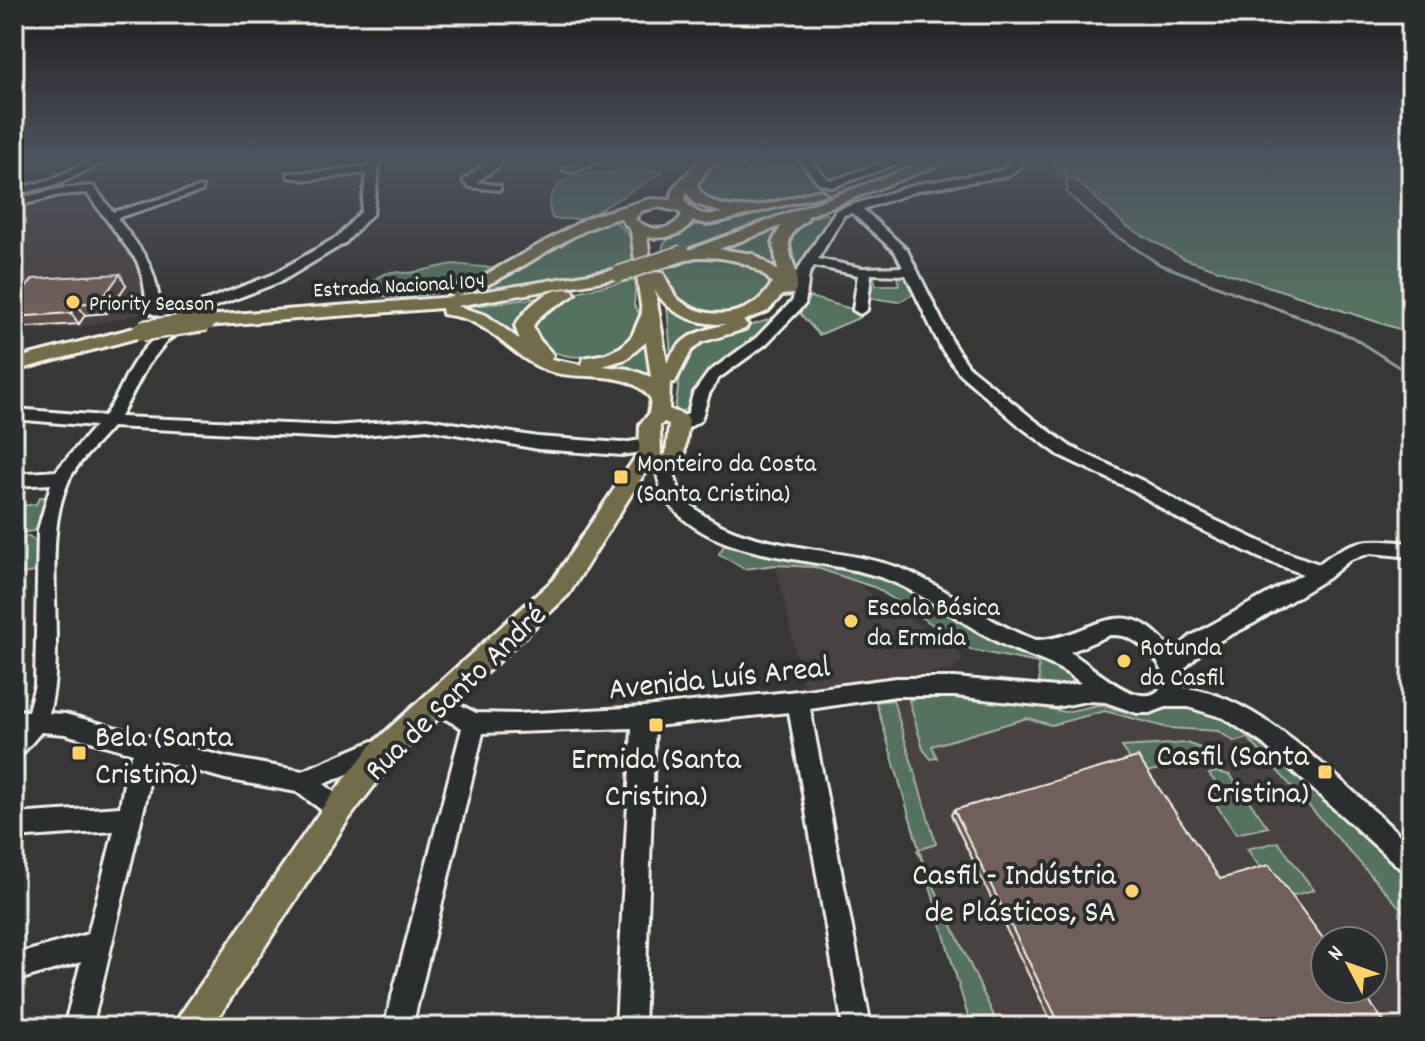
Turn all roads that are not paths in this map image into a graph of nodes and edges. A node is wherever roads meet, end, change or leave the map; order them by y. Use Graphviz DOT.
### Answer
graph roads {
  1 [pos="104,208"];
  2 [pos="138,208"];
  3 [pos="368,208"];
  4 [pos="640,208"];
  5 [pos="673,208"];
  6 [pos="683,208"];
  7 [pos="720,208"];
  8 [pos="761,208"];
  9 [pos="801,208"];
  10 [pos="818,208"];
  11 [pos="854,208"];
  12 [pos="631,211"];
  13 [pos="685,211"];
  14 [pos="749,211"];
  15 [pos="809,211"];
  16 [pos="111,216"];
  17 [pos="638,230"];
  18 [pos="673,231"];
  19 [pos="678,257"];
  20 [pos="810,261"];
  21 [pos="867,270"];
  22 [pos="911,271"];
  23 [pos="621,276"];
  24 [pos="657,276"];
  25 [pos="588,286"];
  26 [pos="400,306"];
  27 [pos="860,310"];
  28 [pos="651,314"];
  29 [pos="198,318"];
  30 [pos="14,365"];
  31 [pos="668,378"];
  32 [pos="14,414"];
  33 [pos="667,415"];
  34 [pos="107,421"];
  35 [pos="654,456"];
  36 [pos="61,477"];
  37 [pos="14,480"];
  38 [pos="1411,550"];
  39 [pos="1321,573"];
  40 [pos="1141,633"];
  41 [pos="1088,634"];
  42 [pos="1198,642"];
  43 [pos="1036,649"];
  44 [pos="1173,669"];
  45 [pos="1089,676"];
  46 [pos="1106,692"];
  47 [pos="1164,697"];
  48 [pos="798,701"];
  49 [pos="437,703"];
  50 [pos="1217,705"];
  51 [pos="644,717"];
  52 [pos="25,721"];
  53 [pos="474,723"];
  54 [pos="14,747"];
  55 [pos="149,749"];
  56 [pos="383,752"];
  57 [pos="302,782"];
  58 [pos="338,810"];
  59 [pos="129,818"];
  60 [pos="14,826"];
  61 [pos="1411,861"];
  62 [pos="98,944"];
  63 [pos="14,968"];
  64 [pos="78,1027"];
  65 [pos="192,1027"];
  66 [pos="398,1027"];
  67 [pos="630,1027"];
  68 [pos="857,1027"];
  1 -- 16 [label="street"];
  2 -- 16 [label="street"];
  3 -- 29 [label="street"];
  4 -- 12 [label="main road"];
  5 -- 13 [label="main road"];
  6 -- 13 [label="main road"];
  7 -- 14 [label="main road"];
  8 -- 14 [label="main road"];
  9 -- 19 [label="main road, Estrada Nacional 104"];
  10 -- 15 [label="main road, Estrada Nacional 104"];
  11 -- 20 [label="street"];
  11 -- 22 [label="street"];
  12 -- 17 [label="main road"];
  12 -- 26 [label="main road"];
  13 -- 14 [label="main road"];
  13 -- 18 [label="main road"];
  15 -- 19 [label="main road, Estrada Nacional 104"];
  15 -- 31 [label="main road"];
  16 -- 29 [label="street"];
  17 -- 18 [label="main road"];
  17 -- 28 [label="main road"];
  18 -- 24 [label="main road"];
  19 -- 23 [label="main road, Estrada Nacional 104, bridge"];
  19 -- 24 [label="main road"];
  20 -- 21 [label="street"];
  20 -- 33 [label="street"];
  21 -- 22 [label="street"];
  21 -- 27 [label="street"];
  22 -- 39 [label="street"];
  23 -- 25 [label="main road, Estrada Nacional 104"];
  23 -- 26 [label="main road, Estrada Nacional 104"];
  24 -- 31 [label="main road"];
  25 -- 26 [label="main road, Estrada Nacional 104"];
  25 -- 28 [label="main road"];
  26 -- 29 [label="main road, Estrada Nacional 104"];
  26 -- 33 [label="main road"];
  28 -- 33 [label="main road"];
  29 -- 30 [label="main road, Estrada Nacional 104, bridge"];
  29 -- 34 [label="street"];
  31 -- 33 [label="main road"];
  32 -- 34 [label="street"];
  33 -- 35 [label="main road"];
  33 -- 35 [label="main road"];
  34 -- 35 [label="street"];
  34 -- 36 [label="street"];
  35 -- 43 [label="street"];
  35 -- 49 [label="main road, Rua de Santo André"];
  36 -- 37 [label="street"];
  36 -- 52 [label="street"];
  38 -- 39 [label="street"];
  39 -- 42 [label="street"];
  40 -- 41 [label="street"];
  40 -- 42 [label="street"];
  40 -- 44 [label="street"];
  41 -- 43 [label="street"];
  41 -- 45 [label="street"];
  42 -- 44 [label="street"];
  43 -- 45 [label="street"];
  44 -- 47 [label="street"];
  44 -- 50 [label="street"];
  45 -- 46 [label="street"];
  46 -- 47 [label="street"];
  46 -- 48 [label="street, Avenida Luís Areal"];
  47 -- 50 [label="street"];
  48 -- 51 [label="street, Avenida Luís Areal"];
  48 -- 68 [label="street"];
  49 -- 53 [label="street, Avenida Luís Areal"];
  49 -- 56 [label="main road, Rua de Santo André"];
  50 -- 61 [label="street"];
  51 -- 53 [label="street, Avenida Luís Areal"];
  51 -- 67 [label="street"];
  52 -- 54 [label="street"];
  52 -- 55 [label="street"];
  53 -- 66 [label="street"];
  55 -- 57 [label="street"];
  55 -- 59 [label="street"];
  56 -- 57 [label="street"];
  56 -- 58 [label="main road, Rua de Santo André"];
  57 -- 58 [label="street"];
  58 -- 65 [label="main road, Rua de Santo André"];
  59 -- 60 [label="street"];
  59 -- 62 [label="street"];
  62 -- 63 [label="street"];
  62 -- 64 [label="street"];
}
